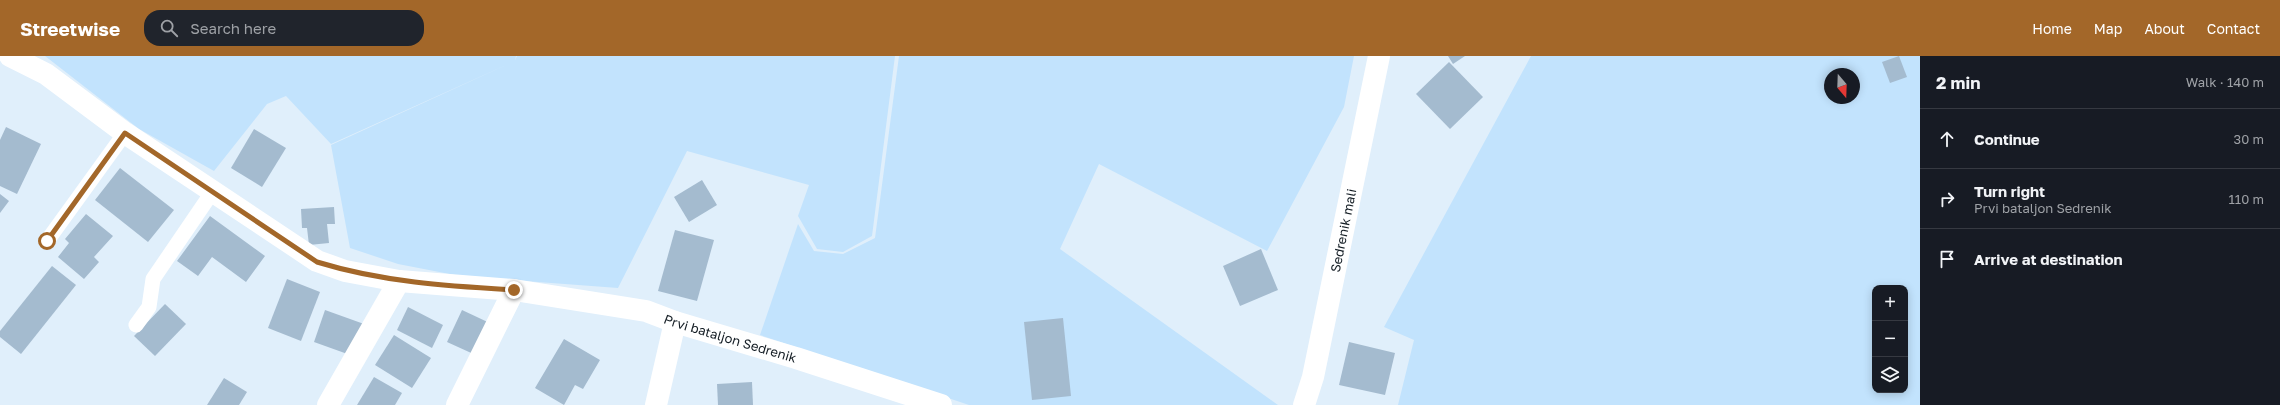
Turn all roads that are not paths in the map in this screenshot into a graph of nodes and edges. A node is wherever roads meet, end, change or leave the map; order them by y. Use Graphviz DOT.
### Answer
graph roads {
  1 [pos="10,56"];
  2 [pos="1379,56"];
  3 [pos="125,133"];
  4 [pos="214,191"];
  5 [pos="47,241"];
  6 [pos="399,282"];
  7 [pos="514,290"];
  8 [pos="675,322"];
  9 [pos="136,325"];
  10 [pos="1313,377"];
  11 [pos="328,405"];
  12 [pos="457,405"];
  13 [pos="656,405"];
  14 [pos="941,405"];
  15 [pos="1292,405"];
  16 [pos="1304,405"];
  1 -- 3 [label="street, Prvi bataljon Sedrenik"];
  2 -- 10 [label="street, Sedrenik mali"];
  3 -- 4 [label="street, Prvi bataljon Sedrenik"];
  3 -- 5 [label="lane"];
  4 -- 6 [label="street, Prvi bataljon Sedrenik"];
  4 -- 9 [label="lane"];
  6 -- 7 [label="street, Prvi bataljon Sedrenik"];
  6 -- 11 [label="street"];
  7 -- 8 [label="street, Prvi bataljon Sedrenik"];
  7 -- 12 [label="street"];
  8 -- 13 [label="street"];
  8 -- 14 [label="street, Prvi bataljon Sedrenik"];
  10 -- 15 [label="street"];
  10 -- 16 [label="street, Sedrenik mali"];
}
